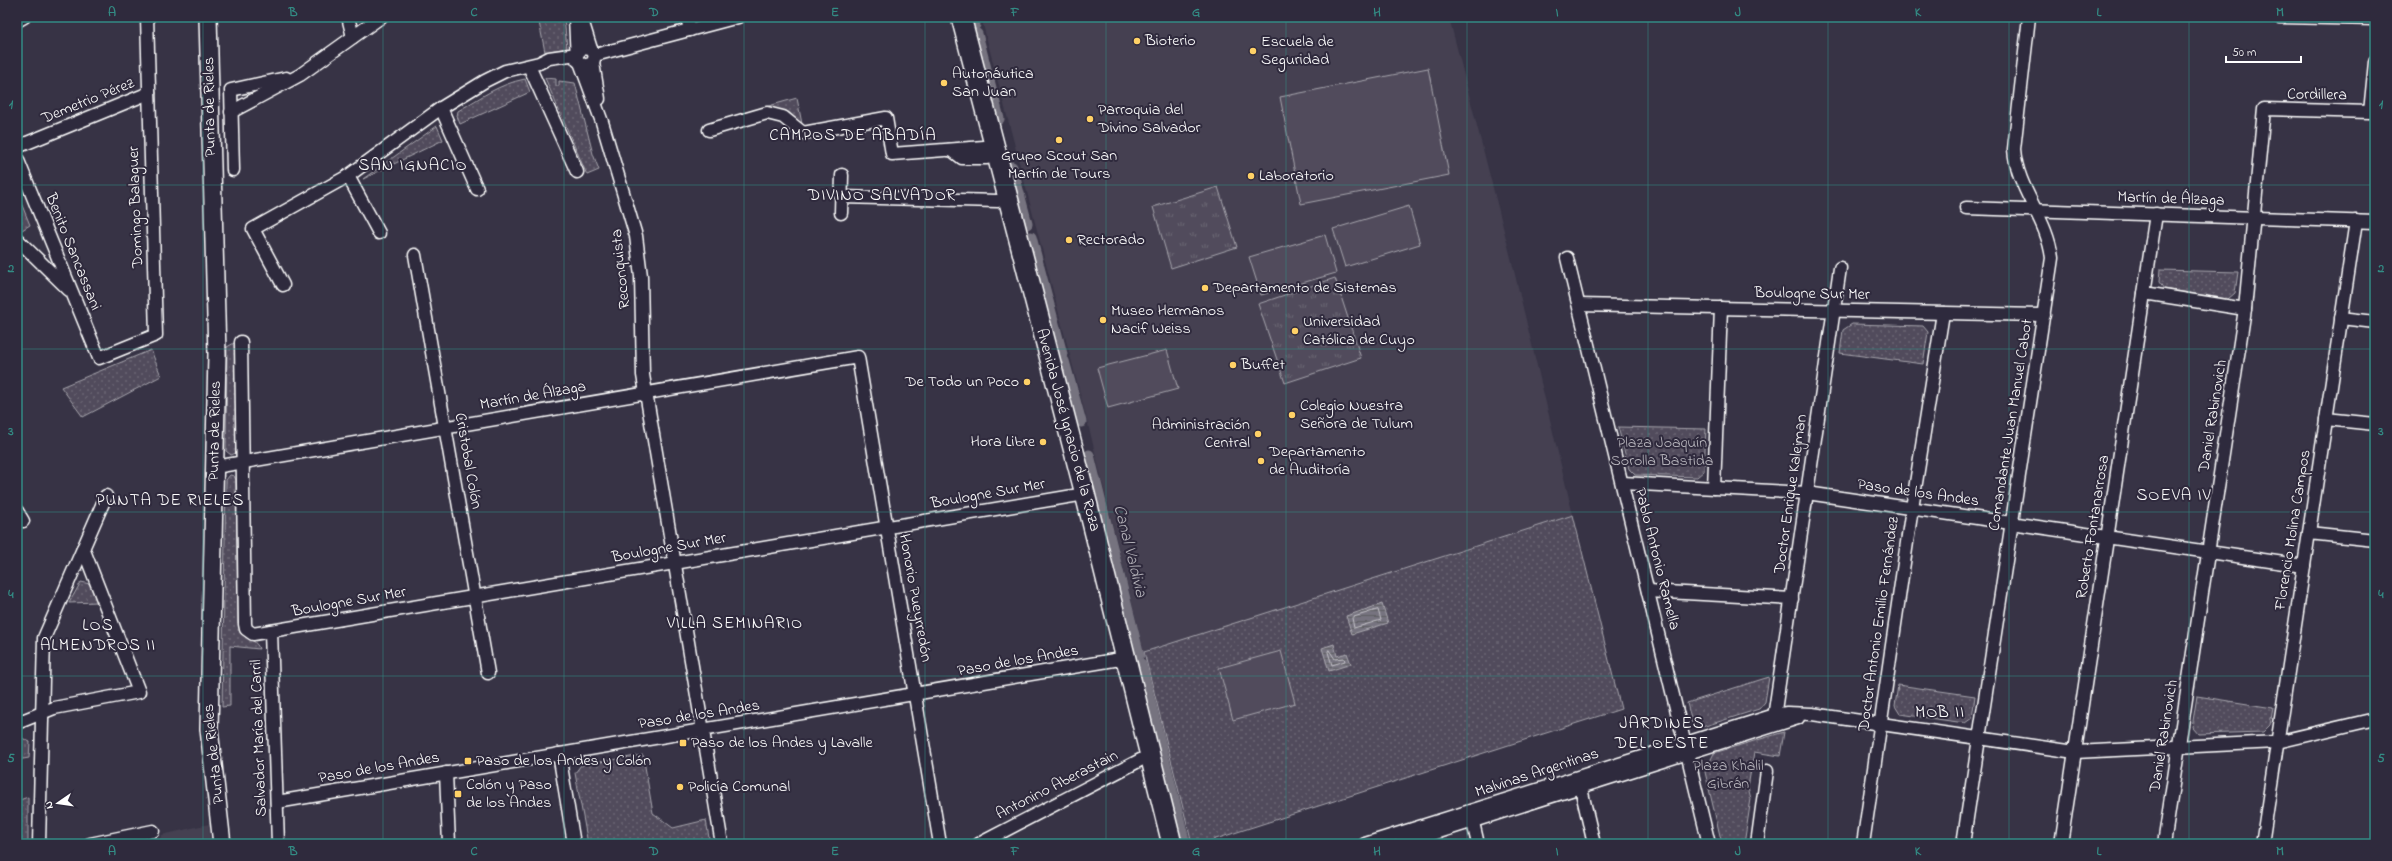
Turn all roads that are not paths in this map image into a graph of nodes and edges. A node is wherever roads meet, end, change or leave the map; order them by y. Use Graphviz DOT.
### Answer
graph roads {
  1 [pos="24,17"];
  2 [pos="147,17"];
  3 [pos="208,17"];
  4 [pos="348,17"];
  5 [pos="381,17"];
  6 [pos="575,17"];
  7 [pos="581,17"];
  8 [pos="687,17"];
  9 [pos="738,17"];
  10 [pos="951,17"];
  11 [pos="961,17"];
  12 [pos="2029,17"];
  13 [pos="2279,17"];
  14 [pos="2375,20"];
  15 [pos="17,21"];
  16 [pos="690,30"];
  17 [pos="353,37"];
  18 [pos="593,56"];
  19 [pos="578,58"];
  20 [pos="2375,62"];
  21 [pos="534,65"];
  22 [pos="300,75"];
  23 [pos="149,93"];
  24 [pos="441,108"];
  25 [pos="2264,109"];
  26 [pos="231,112"];
  27 [pos="602,122"];
  28 [pos="709,130"];
  29 [pos="17,147"];
  30 [pos="986,153"];
  31 [pos="17,158"];
  32 [pos="233,170"];
  33 [pos="577,172"];
  34 [pos="842,175"];
  35 [pos="348,176"];
  36 [pos="477,189"];
  37 [pos="841,197"];
  38 [pos="998,201"];
  39 [pos="1966,208"];
  40 [pos="2037,210"];
  41 [pos="841,213"];
  42 [pos="2156,214"];
  43 [pos="2255,218"];
  44 [pos="2356,221"];
  45 [pos="2375,222"];
  46 [pos="379,234"];
  47 [pos="17,239"];
  48 [pos="416,255"];
  49 [pos="1568,258"];
  50 [pos="1840,268"];
  51 [pos="283,284"];
  52 [pos="2144,293"];
  53 [pos="73,294"];
  54 [pos="1579,305"];
  55 [pos="1721,308"];
  56 [pos="2245,309"];
  57 [pos="1834,310"];
  58 [pos="1944,313"];
  59 [pos="2044,316"];
  60 [pos="2341,318"];
  61 [pos="2375,322"];
  62 [pos="241,342"];
  63 [pos="858,357"];
  64 [pos="99,358"];
  65 [pos="646,394"];
  66 [pos="2326,419"];
  67 [pos="2375,424"];
  68 [pos="446,428"];
  69 [pos="242,463"];
  70 [pos="215,467"];
  71 [pos="1622,483"];
  72 [pos="1714,488"];
  73 [pos="1807,493"];
  74 [pos="1081,494"];
  75 [pos="106,496"];
  76 [pos="1912,508"];
  77 [pos="2012,523"];
  78 [pos="887,527"];
  79 [pos="2309,533"];
  80 [pos="2107,537"];
  81 [pos="2375,540"];
  82 [pos="83,548"];
  83 [pos="2208,552"];
  84 [pos="674,563"];
  85 [pos="2304,566"];
  86 [pos="1648,591"];
  87 [pos="475,597"];
  88 [pos="1792,599"];
  89 [pos="271,631"];
  90 [pos="1121,659"];
  91 [pos="488,673"];
  92 [pos="915,694"];
  93 [pos="42,714"];
  94 [pos="2375,719"];
  95 [pos="1774,720"];
  96 [pos="17,723"];
  97 [pos="1882,724"];
  98 [pos="702,730"];
  99 [pos="1980,738"];
  100 [pos="2277,742"];
  101 [pos="2179,747"];
  102 [pos="1686,748"];
  103 [pos="2075,752"];
  104 [pos="559,754"];
  105 [pos="1145,758"];
  106 [pos="1767,771"];
  107 [pos="446,773"];
  108 [pos="1579,782"];
  109 [pos="277,802"];
  110 [pos="1471,816"];
  111 [pos="153,831"];
  112 [pos="39,844"];
  113 [pos="90,844"];
  114 [pos="222,844"];
  115 [pos="278,844"];
  116 [pos="448,844"];
  117 [pos="574,844"];
  118 [pos="722,844"];
  119 [pos="940,844"];
  120 [pos="979,844"];
  121 [pos="1162,844"];
  122 [pos="1172,844"];
  123 [pos="1365,844"];
  124 [pos="1401,844"];
  125 [pos="1478,844"];
  126 [pos="1594,844"];
  127 [pos="1709,844"];
  128 [pos="1756,844"];
  129 [pos="1863,844"];
  130 [pos="1963,844"];
  131 [pos="2061,844"];
  132 [pos="2164,844"];
  133 [pos="2262,844"];
  1 -- 15 [label="street"];
  2 -- 23 [label="street, Domingo Balaguer"];
  3 -- 70 [label="street, Punta de Rieles"];
  4 -- 17 [label="street"];
  5 -- 17 [label="street"];
  6 -- 19 [label="street, Reconquista"];
  7 -- 18 [label="street, Reconquista"];
  8 -- 16 [label="street"];
  9 -- 16 [label="street"];
  10 -- 30 [label="main road, Avenida José Ignacio de la Roza"];
  11 -- 74 [label="main road, Avenida José Ignacio de la Roza"];
  12 -- 40 [label="street, Comandante Juan Manuel Cabot"];
  13 -- 14 [label="street"];
  16 -- 18 [label="street"];
  17 -- 22 [label="street"];
  18 -- 19 [label="street"];
  18 -- 19 [label="street"];
  18 -- 27 [label="street, Reconquista"];
  19 -- 21 [label="street"];
  19 -- 27 [label="street, Reconquista"];
  20 -- 25 [label="street, Cordillera"];
  21 -- 24 [label="street"];
  21 -- 33 [label="street"];
  22 -- 26 [label="street"];
  22 -- 26 [label="street"];
  23 -- 29 [label="street, Demetrio Pérez"];
  23 -- 64 [label="street, Domingo Balaguer"];
  24 -- 35 [label="street"];
  24 -- 36 [label="street"];
  25 -- 43 [label="street, Daniel Rabinovich"];
  26 -- 32 [label="street"];
  27 -- 65 [label="street, Reconquista"];
  28 -- 30 [label="street"];
  30 -- 38 [label="main road, Avenida José Ignacio de la Roza"];
  31 -- 53 [label="street, Benito Sancassani"];
  34 -- 37 [label="street"];
  35 -- 46 [label="street"];
  35 -- 51 [label="street"];
  37 -- 38 [label="street"];
  37 -- 41 [label="street"];
  38 -- 74 [label="main road, Avenida José Ignacio de la Roza"];
  39 -- 40 [label="street, Martín de Álzaga"];
  40 -- 42 [label="street, Martín de Álzaga"];
  40 -- 59 [label="street, Comandante Juan Manuel Cabot"];
  42 -- 43 [label="street, Martín de Álzaga"];
  42 -- 52 [label="street, Roberto Fontanarrosa"];
  43 -- 44 [label="street, Martín de Álzaga"];
  43 -- 56 [label="street, Daniel Rabinovich"];
  44 -- 45 [label="street, Martín de Álzaga"];
  44 -- 60 [label="street, Florencio Molina Campos"];
  47 -- 53 [label="street"];
  48 -- 68 [label="street, Cristobal Colón"];
  49 -- 54 [label="street, Pablo Antonio Ramella"];
  50 -- 57 [label="street, Doctor Enrique Kalejman"];
  52 -- 56 [label="street"];
  52 -- 80 [label="street, Roberto Fontanarrosa"];
  53 -- 64 [label="street, Benito Sancassani"];
  54 -- 55 [label="street, Boulogne Sur Mer"];
  54 -- 71 [label="street, Pablo Antonio Ramella"];
  55 -- 57 [label="street, Boulogne Sur Mer"];
  55 -- 72 [label="street"];
  56 -- 83 [label="street, Daniel Rabinovich"];
  57 -- 58 [label="street, Boulogne Sur Mer"];
  57 -- 73 [label="street, Doctor Enrique Kalejman"];
  58 -- 59 [label="street, Boulogne Sur Mer"];
  58 -- 76 [label="street, Doctor Antonio Emilio Fernández"];
  59 -- 77 [label="street, Comandante Juan Manuel Cabot"];
  60 -- 61 [label="street"];
  60 -- 66 [label="street, Florencio Molina Campos"];
  62 -- 69 [label="street"];
  63 -- 65 [label="street, Martín de Álzaga"];
  63 -- 78 [label="street, Honorio Pueyrredón"];
  65 -- 68 [label="street, Martín de Álzaga"];
  65 -- 84 [label="street, Reconquista"];
  66 -- 67 [label="street"];
  66 -- 79 [label="street, Florencio Molina Campos"];
  68 -- 69 [label="street, Martín de Álzaga"];
  68 -- 87 [label="street, Cristobal Colón"];
  69 -- 70 [label="street, Martín de Álzaga"];
  69 -- 89 [label="street, Boulogne Sur Mer"];
  70 -- 114 [label="street, Punta de Rieles"];
  71 -- 72 [label="street, Paso de los Andes"];
  71 -- 86 [label="street, Pablo Antonio Ramella"];
  72 -- 73 [label="street, Paso de los Andes"];
  73 -- 76 [label="street, Paso de los Andes"];
  73 -- 88 [label="street, Doctor Enrique Kalejman"];
  74 -- 78 [label="street, Boulogne Sur Mer"];
  74 -- 90 [label="main road, Avenida José Ignacio de la Roza"];
  75 -- 82 [label="street"];
  76 -- 77 [label="street, Paso de los Andes"];
  76 -- 97 [label="street, Doctor Antonio Emilio Fernández"];
  77 -- 80 [label="street, Paso de los Andes"];
  77 -- 99 [label="street, Comandante Juan Manuel Cabot"];
  78 -- 84 [label="street, Boulogne Sur Mer"];
  78 -- 92 [label="street, Honorio Pueyrredón"];
  79 -- 81 [label="street"];
  79 -- 85 [label="street, Florencio Molina Campos"];
  80 -- 83 [label="street, Paso de los Andes"];
  80 -- 103 [label="street, Roberto Fontanarrosa"];
  82 -- 93 [label="street"];
  82 -- 93 [label="street"];
  83 -- 85 [label="street, Paso de los Andes"];
  83 -- 101 [label="street, Daniel Rabinovich"];
  84 -- 87 [label="street, Boulogne Sur Mer"];
  84 -- 98 [label="street, Reconquista"];
  85 -- 100 [label="street, Florencio Molina Campos"];
  86 -- 88 [label="street"];
  86 -- 102 [label="street, Pablo Antonio Ramella"];
  87 -- 89 [label="street, Boulogne Sur Mer"];
  87 -- 91 [label="street, Cristobal Colón"];
  88 -- 95 [label="street, Doctor Enrique Kalejman"];
  89 -- 109 [label="street, Salvador María del Carril"];
  90 -- 92 [label="street, Paso de los Andes"];
  90 -- 105 [label="main road, Avenida José Ignacio de la Roza"];
  92 -- 98 [label="street, Paso de los Andes"];
  92 -- 119 [label="street, Honorio Pueyrredón"];
  93 -- 96 [label="street"];
  93 -- 112 [label="street"];
  94 -- 100 [label="street, Malvinas Argentinas"];
  95 -- 97 [label="street, Malvinas Argentinas"];
  95 -- 102 [label="street, Malvinas Argentinas"];
  97 -- 99 [label="street, Malvinas Argentinas"];
  97 -- 129 [label="street, Doctor Antonio Emilio Fernández"];
  98 -- 104 [label="street, Paso de los Andes"];
  98 -- 118 [label="street, Reconquista"];
  99 -- 103 [label="street, Malvinas Argentinas"];
  99 -- 130 [label="street, Comandante Juan Manuel Cabot"];
  100 -- 101 [label="street, Malvinas Argentinas"];
  100 -- 133 [label="street, Florencio Molina Campos"];
  101 -- 103 [label="street, Malvinas Argentinas"];
  101 -- 132 [label="street, Daniel Rabinovich"];
  102 -- 108 [label="street, Malvinas Argentinas"];
  102 -- 127 [label="street, Pablo Antonio Ramella"];
  103 -- 131 [label="street, Roberto Fontanarrosa"];
  104 -- 107 [label="street, Paso de los Andes"];
  104 -- 117 [label="street"];
  105 -- 120 [label="street, Antonino Aberastain"];
  105 -- 121 [label="main road, Avenida José Ignacio de la Roza"];
  105 -- 122 [label="main road, Avenida José Ignacio de la Roza"];
  106 -- 128 [label="street"];
  107 -- 109 [label="street, Paso de los Andes"];
  107 -- 116 [label="street"];
  108 -- 110 [label="street, Malvinas Argentinas"];
  108 -- 126 [label="street"];
  109 -- 115 [label="street, Salvador María del Carril"];
  110 -- 123 [label="street, Malvinas Argentinas"];
  110 -- 124 [label="street, Malvinas Argentinas"];
  110 -- 125 [label="street"];
  111 -- 113 [label="street"];
}
